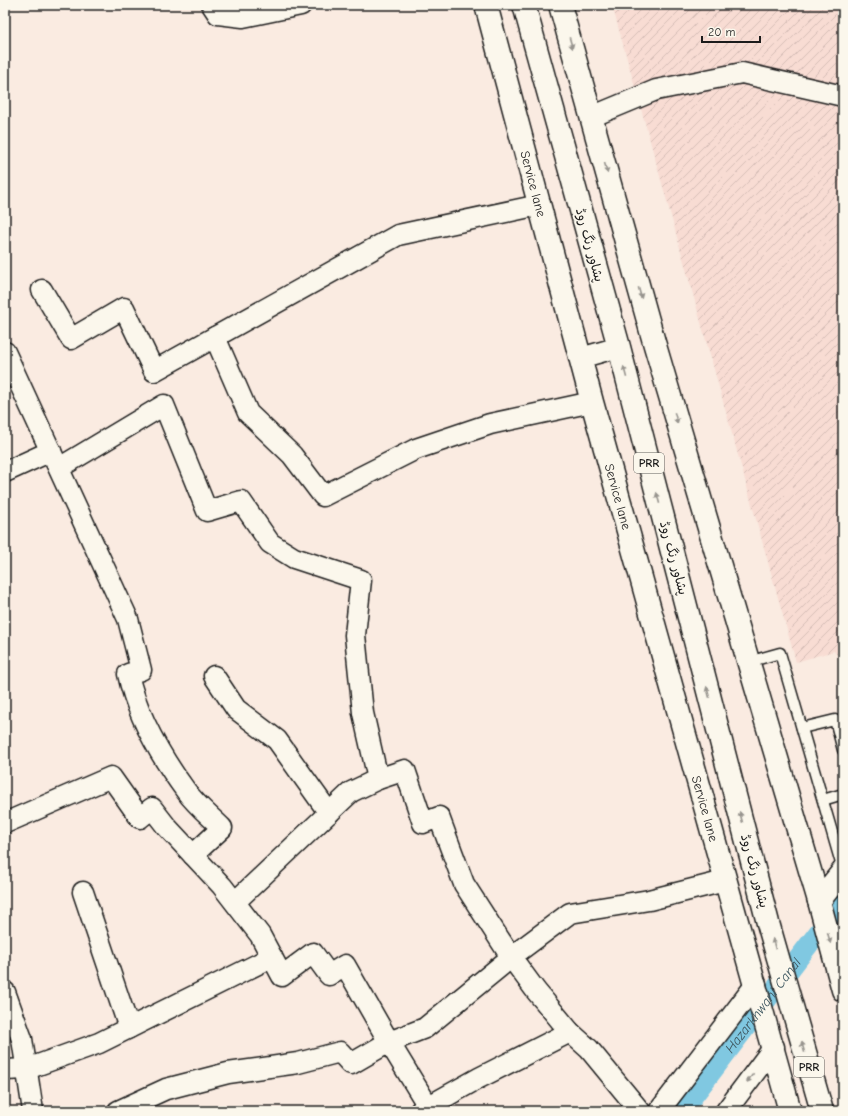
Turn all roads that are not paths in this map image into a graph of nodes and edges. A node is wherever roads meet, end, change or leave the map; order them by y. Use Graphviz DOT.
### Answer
graph roads {
  1 [pos="212,5"];
  2 [pos="301,5"];
  3 [pos="486,5"];
  4 [pos="524,5"];
  5 [pos="560,5"];
  6 [pos="843,96"];
  7 [pos="591,117"];
  8 [pos="539,205"];
  9 [pos="42,290"];
  10 [pos="215,337"];
  11 [pos="619,347"];
  12 [pos="5,352"];
  13 [pos="580,358"];
  14 [pos="592,402"];
  15 [pos="55,460"];
  16 [pos="5,472"];
  17 [pos="748,662"];
  18 [pos="214,676"];
  19 [pos="802,728"];
  20 [pos="843,750"];
  21 [pos="378,778"];
  22 [pos="843,794"];
  23 [pos="823,800"];
  24 [pos="329,813"];
  25 [pos="5,823"];
  26 [pos="193,855"];
  27 [pos="843,870"];
  28 [pos="725,881"];
  29 [pos="83,892"];
  30 [pos="235,902"];
  31 [pos="819,902"];
  32 [pos="272,957"];
  33 [pos="511,957"];
  34 [pos="841,979"];
  35 [pos="757,985"];
  36 [pos="5,992"];
  37 [pos="129,1028"];
  38 [pos="570,1032"];
  39 [pos="389,1042"];
  40 [pos="774,1047"];
  41 [pos="27,1069"];
  42 [pos="5,1070"];
  43 [pos="427,1109"];
  44 [pos="33,1111"];
  45 [pos="118,1111"];
  46 [pos="640,1111"];
  47 [pos="659,1111"];
  48 [pos="726,1111"];
  49 [pos="790,1111"];
  50 [pos="822,1111"];
  1 -- 2 [label="street"];
  3 -- 8 [label="main road, Service lane"];
  4 -- 11 [label="main road, پشاور رنگ روڈ / PRR"];
  5 -- 7 [label="main road, one-way"];
  6 -- 7 [label="street"];
  7 -- 17 [label="main road, one-way"];
  8 -- 10 [label="street"];
  8 -- 13 [label="main road, Service lane"];
  9 -- 10 [label="street"];
  10 -- 14 [label="street"];
  11 -- 13 [label="street"];
  50 -- 11 [label="main road, پشاور رنگ روڈ / PRR, one-way"];
  12 -- 15 [label="street"];
  13 -- 14 [label="main road, Service lane"];
  14 -- 28 [label="main road, Service lane"];
  15 -- 16 [label="street"];
  15 -- 21 [label="street"];
  15 -- 26 [label="street"];
  17 -- 19 [label="lane"];
  17 -- 31 [label="main road"];
  18 -- 24 [label="street"];
  19 -- 20 [label="lane"];
  19 -- 23 [label="lane"];
  21 -- 24 [label="street"];
  21 -- 33 [label="street"];
  22 -- 23 [label="lane"];
  23 -- 27 [label="lane"];
  24 -- 30 [label="street"];
  25 -- 26 [label="street"];
  26 -- 30 [label="street"];
  27 -- 31 [label="main road"];
  28 -- 33 [label="street"];
  28 -- 35 [label="main road, Service lane"];
  29 -- 37 [label="street"];
  30 -- 32 [label="street"];
  31 -- 34 [label="main road, one-way"];
  32 -- 37 [label="street"];
  32 -- 39 [label="street"];
  33 -- 38 [label="street"];
  33 -- 39 [label="street"];
  35 -- 40 [label="main road, Service lane"];
  35 -- 47 [label="street"];
  36 -- 41 [label="street"];
  37 -- 41 [label="street"];
  38 -- 43 [label="street"];
  38 -- 46 [label="street"];
  39 -- 43 [label="street"];
  39 -- 45 [label="street"];
  40 -- 48 [label="street, one-way"];
  40 -- 49 [label="main road, Service lane"];
  41 -- 42 [label="street"];
  41 -- 44 [label="street"];
}
